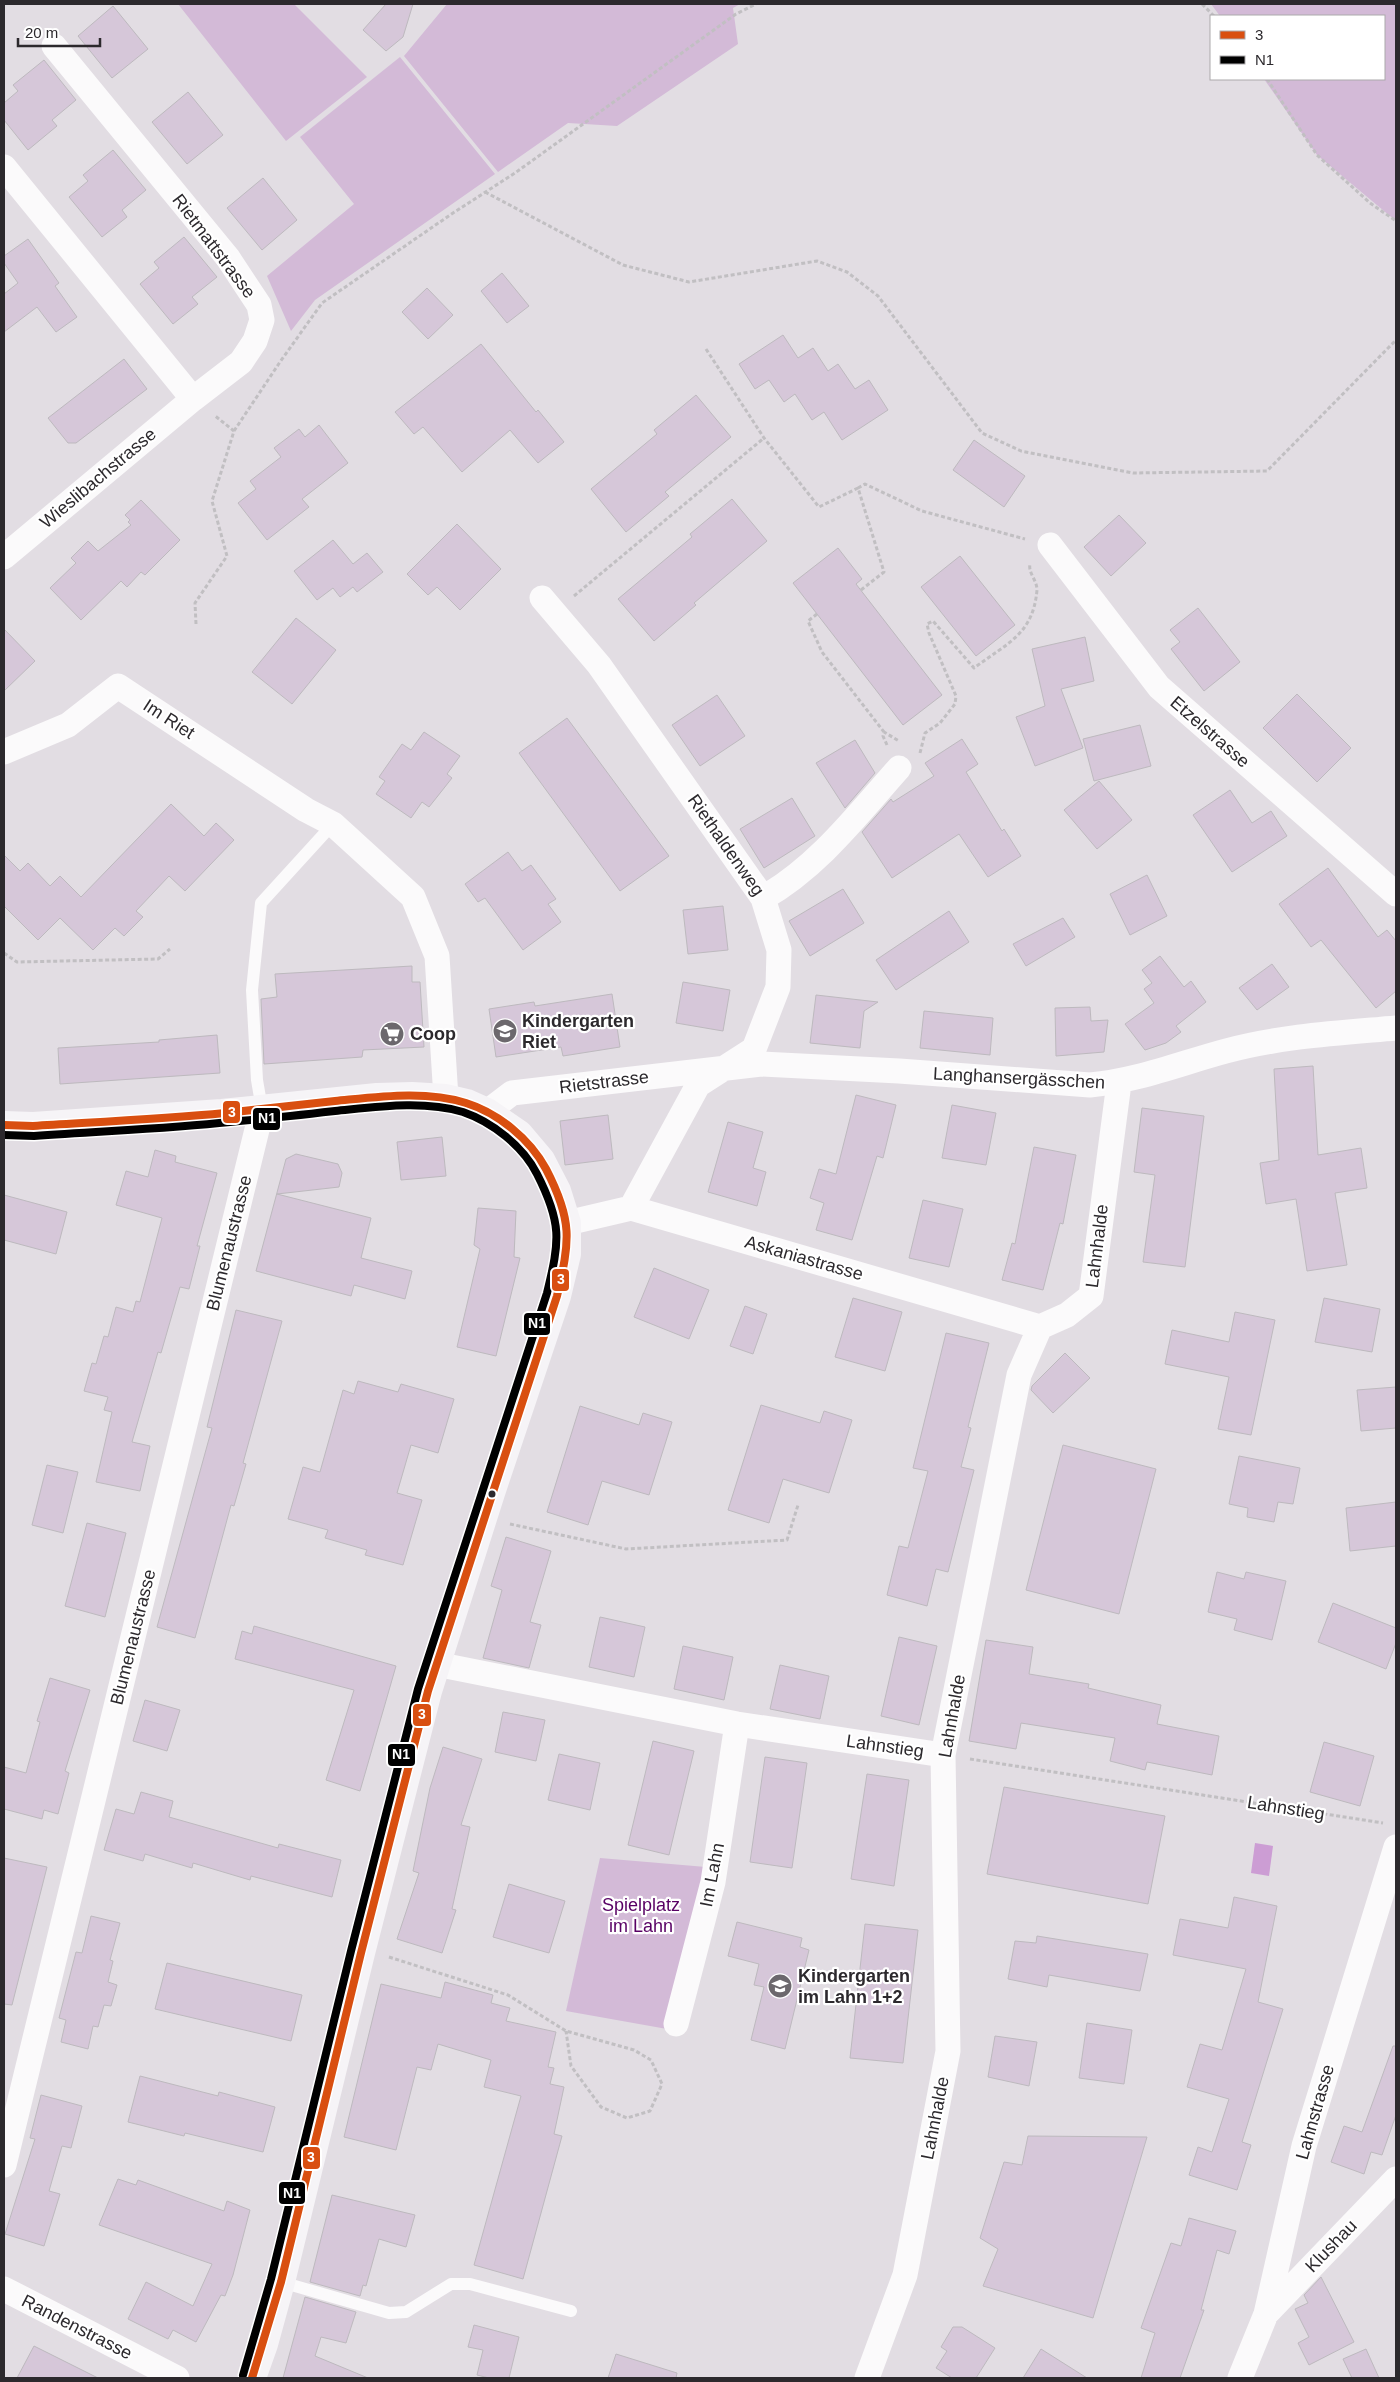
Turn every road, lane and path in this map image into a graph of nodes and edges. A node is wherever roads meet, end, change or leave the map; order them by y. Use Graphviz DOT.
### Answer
graph roads {
  1 [pos="756,4"];
  2 [pos="1202,4"];
  3 [pos="1213,15"];
  4 [pos="54,46"];
  5 [pos="1268,80"];
  6 [pos="4,167"];
  7 [pos="485,192"];
  8 [pos="1396,221"];
  9 [pos="1396,340"];
  10 [pos="706,349"];
  11 [pos="193,399"];
  12 [pos="234,431"];
  13 [pos="764,438"];
  14 [pos="858,488"];
  15 [pos="1050,545"];
  16 [pos="4,557"];
  17 [pos="1031,561"];
  18 [pos="861,590"];
  19 [pos="548,605"];
  20 [pos="817,614"];
  21 [pos="196,624"];
  22 [pos="884,732"];
  23 [pos="4,752"];
  24 [pos="907,755"];
  25 [pos="333,824"];
  26 [pos="1396,894"];
  27 [pos="764,898"];
  28 [pos="170,949"];
  29 [pos="4,953"];
  30 [pos="1396,1028"];
  31 [pos="726,1067"];
  32 [pos="1119,1083"];
  33 [pos="446,1098"];
  34 [pos="262,1109"];
  35 [pos="487,1112"];
  36 [pos="4,1125"];
  37 [pos="631,1208"];
  38 [pos="567,1222"];
  39 [pos="1040,1327"];
  40 [pos="798,1505"];
  41 [pos="483,1517"];
  42 [pos="436,1664"];
  43 [pos="737,1724"];
  44 [pos="943,1755"];
  45 [pos="1386,1824"];
  46 [pos="1396,1847"];
  47 [pos="361,1953"];
  48 [pos="676,2024"];
  49 [pos="566,2031"];
  50 [pos="4,2164"];
  51 [pos="1396,2179"];
  52 [pos="282,2282"];
  53 [pos="4,2289"];
  54 [pos="571,2311"];
  55 [pos="1266,2314"];
  56 [pos="177,2378"];
  57 [pos="252,2378"];
  58 [pos="867,2378"];
  59 [pos="1240,2378"];
  1 -- 7 [label="path"];
  2 -- 3 [label="path"];
  4 -- 11 [label="street, Rietmattstrasse"];
  5 -- 8 [label="path"];
  6 -- 11 [label="street"];
  7 -- 9 [label="path"];
  7 -- 12 [label="path"];
  10 -- 13 [label="path"];
  11 -- 12 [label="path"];
  11 -- 16 [label="street, Wieslibachstrasse"];
  12 -- 21 [label="path"];
  13 -- 14 [label="path"];
  13 -- 19 [label="path"];
  14 -- 15 [label="path"];
  14 -- 18 [label="path"];
  15 -- 26 [label="street, Etzelstrasse"];
  17 -- 24 [label="path"];
  19 -- 27 [label="street, Riethaldenweg"];
  20 -- 22 [label="path"];
  22 -- 24 [label="path"];
  22 -- 24 [label="path"];
  23 -- 25 [label="street, Im Riet"];
  24 -- 27 [label="street"];
  25 -- 33 [label="street"];
  25 -- 34 [label="lane"];
  27 -- 31 [label="street, Riethaldenweg"];
  28 -- 29 [label="path"];
  30 -- 32 [label="street, Langhansergässchen"];
  31 -- 32 [label="street, Langhansergässchen"];
  31 -- 35 [label="street, Rietstrasse"];
  31 -- 37 [label="street, Riethaldenweg"];
  32 -- 39 [label="street, Lahnhalde"];
  33 -- 34 [label="street"];
  33 -- 35 [label="street"];
  34 -- 36 [label="street"];
  34 -- 50 [label="street, Blumenaustrasse"];
  35 -- 38 [label="street"];
  37 -- 38 [label="street, Askaniastrasse"];
  37 -- 39 [label="street, Askaniastrasse"];
  38 -- 41 [label="street"];
  39 -- 44 [label="street, Lahnhalde"];
  40 -- 41 [label="path"];
  41 -- 42 [label="street"];
  42 -- 43 [label="street, Lahnstieg"];
  42 -- 47 [label="street"];
  43 -- 44 [label="street, Lahnstieg"];
  43 -- 48 [label="street, Im Lahn"];
  44 -- 45 [label="path, Lahnstieg"];
  44 -- 58 [label="street, Lahnhalde"];
  46 -- 55 [label="street, Lahnstrasse"];
  47 -- 49 [label="path"];
  47 -- 52 [label="street"];
  49 -- 49 [label="path"];
  51 -- 55 [label="street, Klushau"];
  52 -- 54 [label="lane"];
  52 -- 57 [label="street"];
  53 -- 56 [label="street, Randenstrasse"];
  55 -- 59 [label="street, Lahnstrasse"];
}
